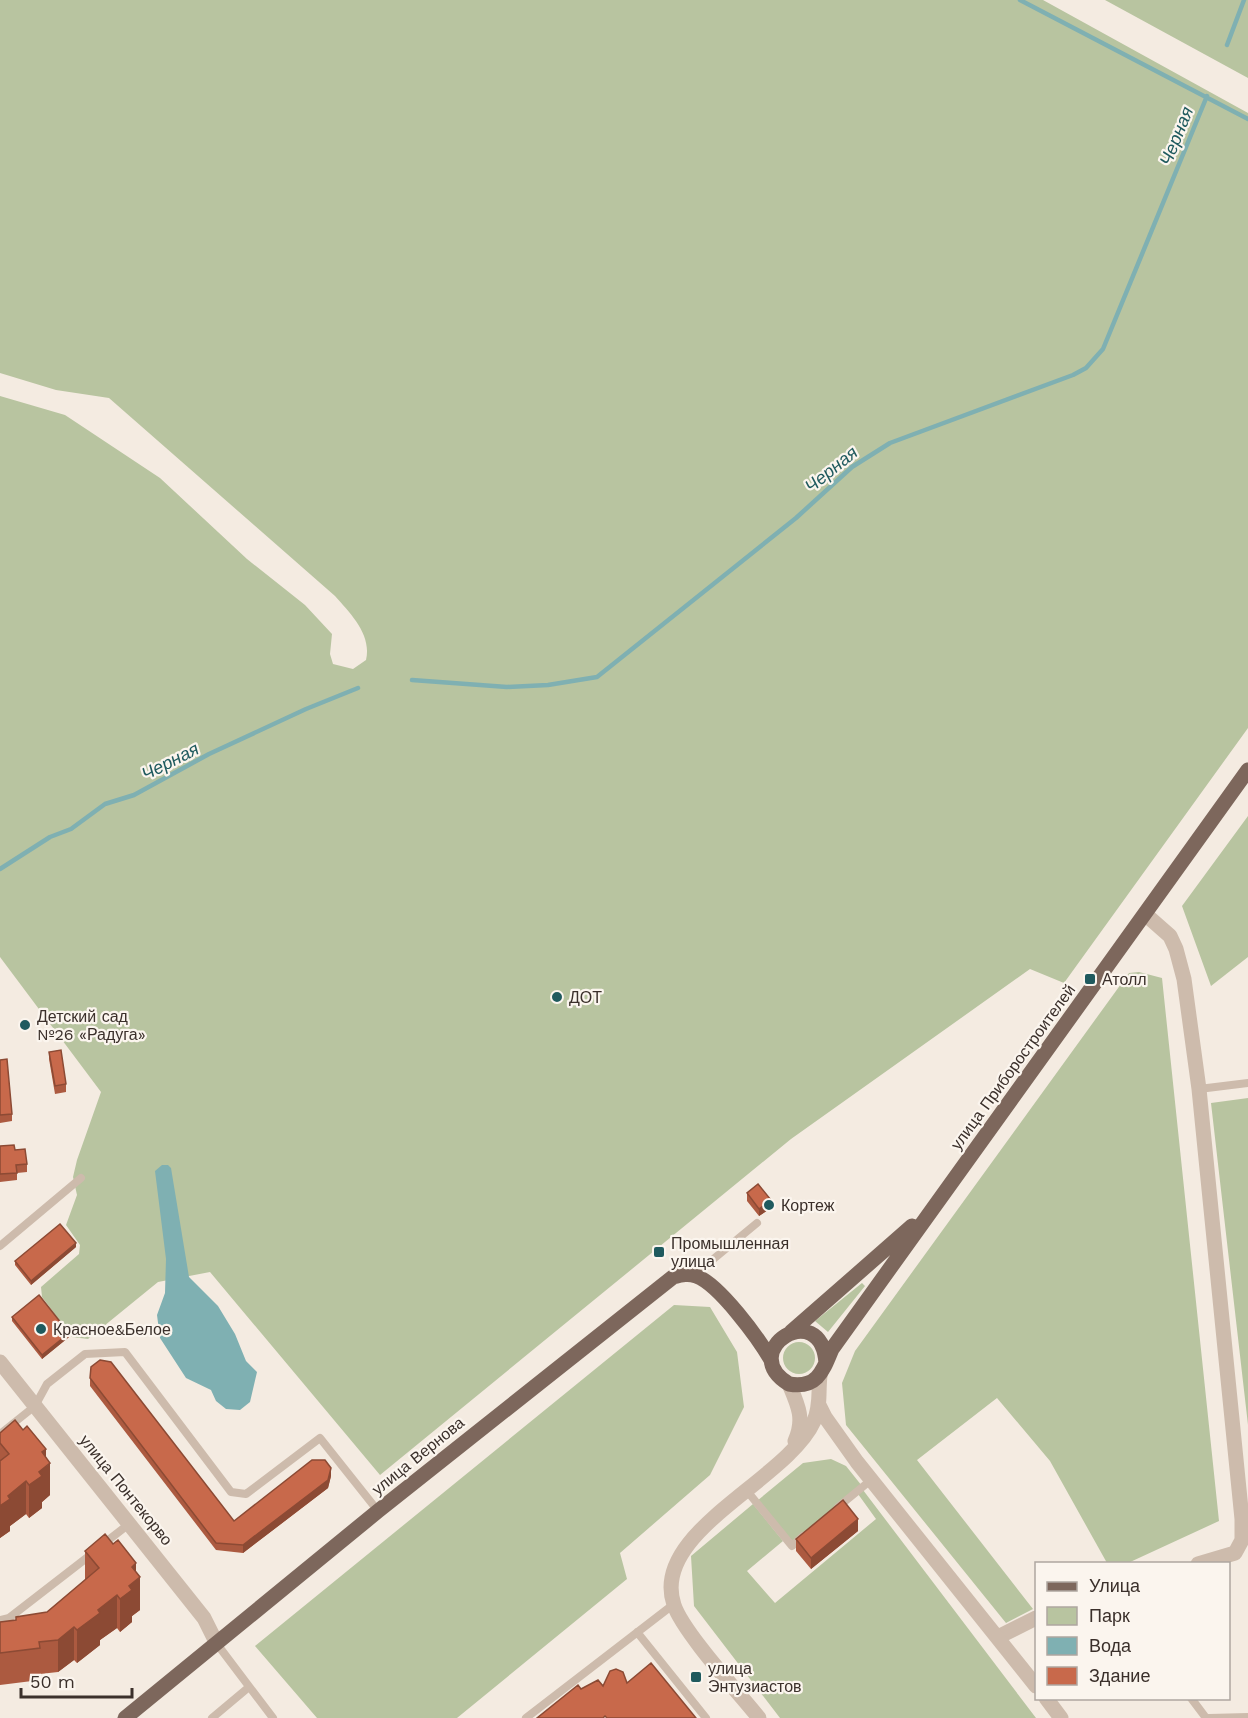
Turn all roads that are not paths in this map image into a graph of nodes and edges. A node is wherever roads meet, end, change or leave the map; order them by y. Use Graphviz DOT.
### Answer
graph roads {
  1 [pos="1248,771"];
  2 [pos="1145,914"];
  3 [pos="1248,1083"];
  4 [pos="1199,1089"];
  5 [pos="81,1178"];
  6 [pos="932,1208"];
  7 [pos="756,1223"];
  8 [pos="0,1246"];
  9 [pos="694,1275"];
  10 [pos="738,1315"];
  11 [pos="787,1334"];
  12 [pos="771,1360"];
  13 [pos="0,1362"];
  14 [pos="823,1370"];
  15 [pos="789,1384"];
  16 [pos="819,1405"];
  17 [pos="35,1406"];
  18 [pos="0,1434"];
  19 [pos="789,1454"];
  20 [pos="871,1480"];
  21 [pos="747,1491"];
  22 [pos="378,1511"];
  23 [pos="827,1516"];
  24 [pos="129,1524"];
  25 [pos="810,1531"];
  26 [pos="1242,1551"];
  27 [pos="1202,1562"];
  28 [pos="674,1604"];
  29 [pos="1035,1618"];
  30 [pos="0,1620"];
  31 [pos="637,1632"];
  32 [pos="998,1637"];
  33 [pos="218,1644"];
  34 [pos="1035,1685"];
  35 [pos="249,1687"];
  36 [pos="1048,1700"];
  37 [pos="1193,1700"];
  38 [pos="1248,1717"];
  39 [pos="125,1718"];
  40 [pos="212,1718"];
  41 [pos="273,1718"];
  42 [pos="526,1718"];
  43 [pos="706,1718"];
  44 [pos="759,1718"];
  45 [pos="1061,1718"];
  46 [pos="1208,1718"];
  1 -- 2 [label="main road, улица Приборостроителей"];
  2 -- 4 [label="street"];
  2 -- 6 [label="main road, улица Приборостроителей"];
  3 -- 4 [label="lane"];
  4 -- 26 [label="street"];
  5 -- 8 [label="lane"];
  6 -- 11 [label="main road, улица Приборостроителей"];
  6 -- 14 [label="main road, улица Приборостроителей"];
  7 -- 9 [label="lane"];
  9 -- 10 [label="main road"];
  9 -- 22 [label="main road, улица Вернова"];
  10 -- 11 [label="main road"];
  10 -- 12 [label="main road"];
  11 -- 12 [label="main road"];
  11 -- 14 [label="main road"];
  12 -- 15 [label="main road"];
  13 -- 17 [label="street, улица Понтекорво"];
  14 -- 15 [label="main road"];
  14 -- 16 [label="street"];
  15 -- 19 [label="street"];
  16 -- 19 [label="street"];
  16 -- 20 [label="street"];
  17 -- 18 [label="lane"];
  17 -- 22 [label="lane"];
  17 -- 24 [label="street, улица Понтекорво"];
  19 -- 21 [label="street"];
  20 -- 23 [label="lane"];
  20 -- 32 [label="street"];
  21 -- 25 [label="lane"];
  21 -- 28 [label="street"];
  22 -- 33 [label="main road, улица Вернова"];
  24 -- 30 [label="lane"];
  24 -- 33 [label="street, улица Понтекорво"];
  26 -- 27 [label="street"];
  28 -- 31 [label="lane"];
  28 -- 44 [label="street"];
  29 -- 32 [label="street"];
  31 -- 42 [label="lane"];
  31 -- 43 [label="lane"];
  32 -- 34 [label="street"];
  33 -- 35 [label="lane"];
  33 -- 39 [label="main road, улица Вернова"];
  35 -- 40 [label="lane"];
  35 -- 41 [label="lane"];
  36 -- 45 [label="street"];
  37 -- 46 [label="lane"];
  38 -- 46 [label="lane"];
}
